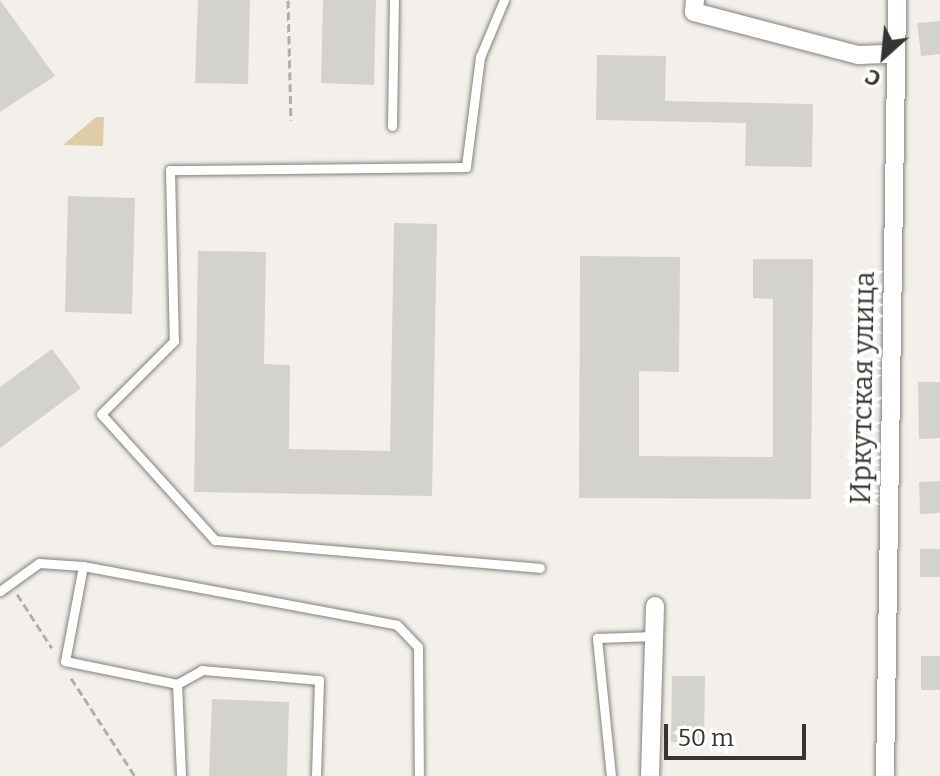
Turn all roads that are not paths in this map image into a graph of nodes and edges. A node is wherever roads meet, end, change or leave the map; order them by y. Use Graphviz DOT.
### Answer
graph roads {
  1 [pos="394,0"];
  2 [pos="504,0"];
  3 [pos="695,0"];
  4 [pos="897,0"];
  5 [pos="894,54"];
  6 [pos="392,126"];
  7 [pos="83,566"];
  8 [pos="540,568"];
  9 [pos="0,591"];
  10 [pos="655,606"];
  11 [pos="655,636"];
  12 [pos="177,684"];
  13 [pos="181,776"];
  14 [pos="316,776"];
  15 [pos="419,776"];
  16 [pos="611,776"];
  17 [pos="650,776"];
  18 [pos="885,776"];
  1 -- 6 [label="lane"];
  2 -- 8 [label="lane"];
  3 -- 5 [label="street"];
  4 -- 5 [label="street, Иркутская улица"];
  5 -- 18 [label="street, Иркутская улица"];
  7 -- 9 [label="lane"];
  7 -- 12 [label="lane"];
  7 -- 15 [label="lane"];
  10 -- 11 [label="street"];
  11 -- 16 [label="lane"];
  11 -- 17 [label="street"];
  12 -- 13 [label="lane"];
  12 -- 14 [label="lane"];
}
